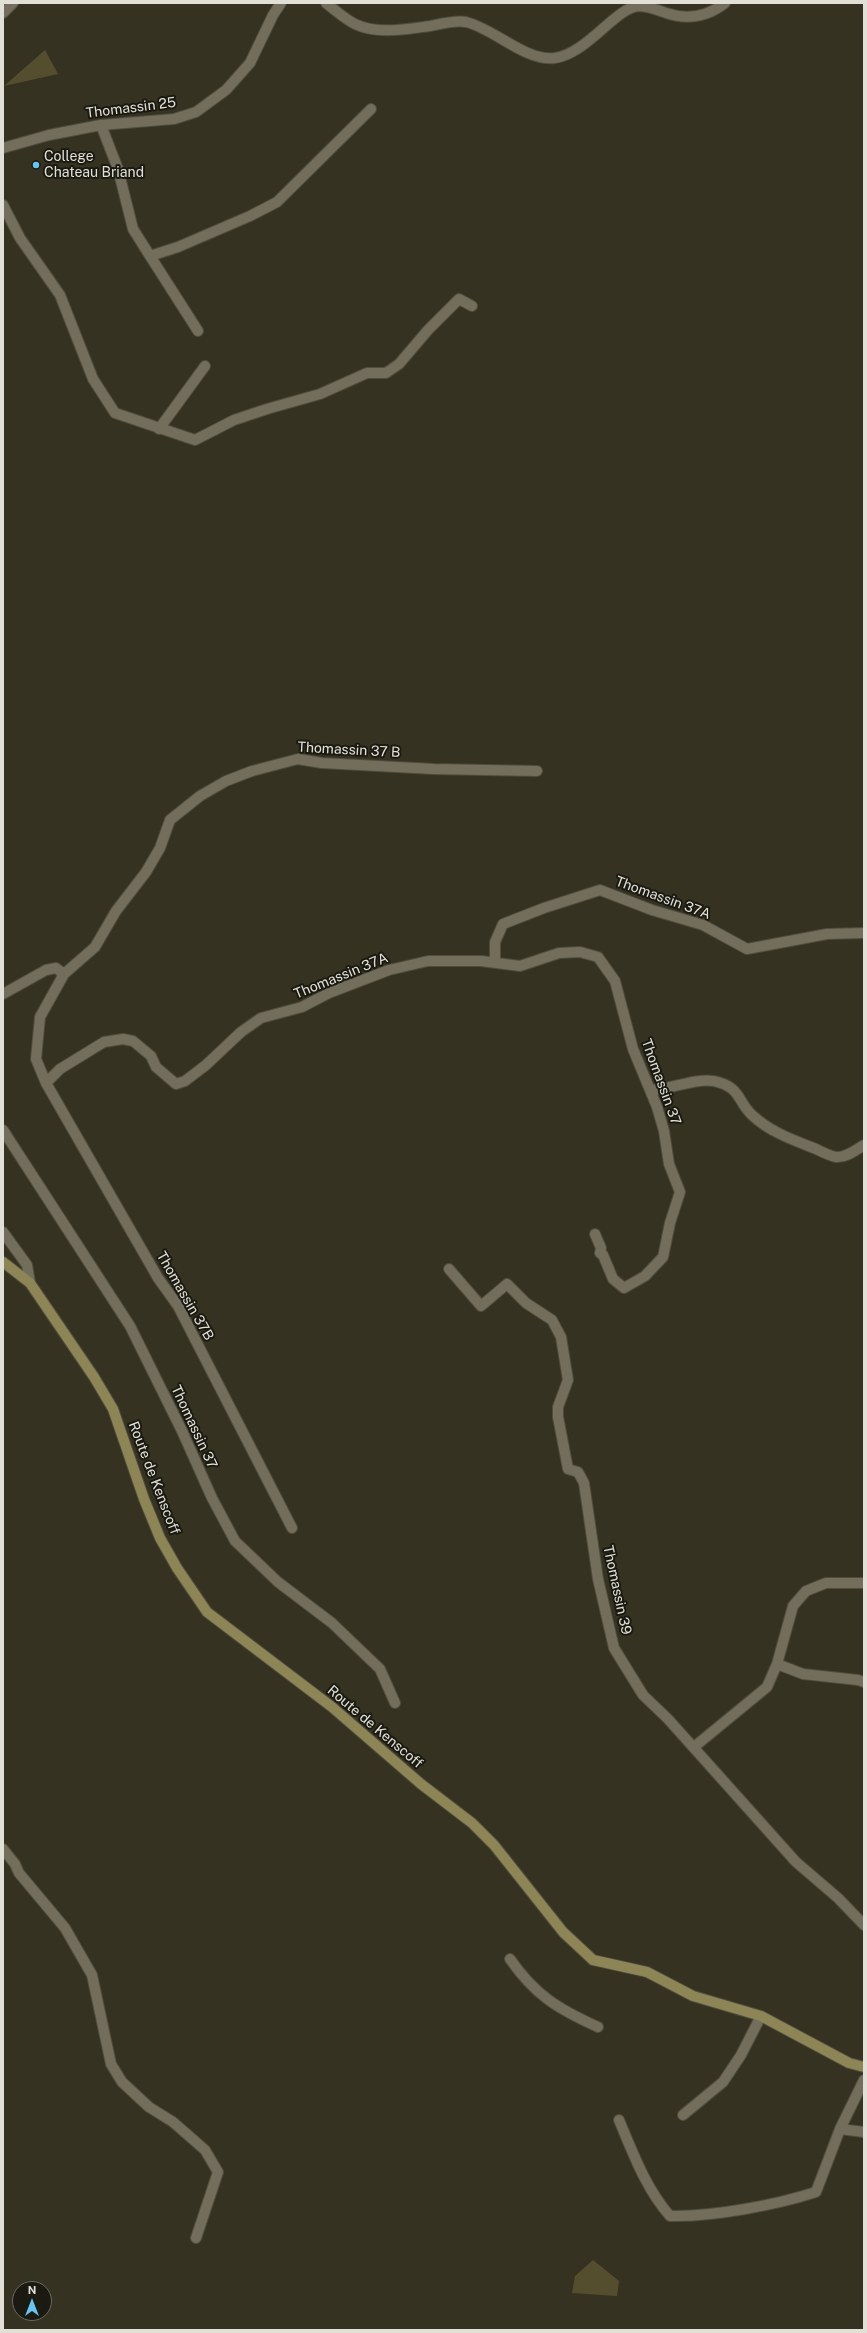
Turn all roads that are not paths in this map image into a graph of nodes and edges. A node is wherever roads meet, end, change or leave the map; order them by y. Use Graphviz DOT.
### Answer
graph roads {
  1 [pos="13,3"];
  2 [pos="281,3"];
  3 [pos="326,3"];
  4 [pos="725,3"];
  5 [pos="3,13"];
  6 [pos="371,109"];
  7 [pos="101,125"];
  8 [pos="3,148"];
  9 [pos="3,206"];
  10 [pos="150,256"];
  11 [pos="472,306"];
  12 [pos="198,331"];
  13 [pos="205,366"];
  14 [pos="159,429"];
  15 [pos="537,771"];
  16 [pos="864,933"];
  17 [pos="496,963"];
  18 [pos="64,974"];
  19 [pos="3,994"];
  20 [pos="46,1083"];
  21 [pos="652,1090"];
  22 [pos="3,1130"];
  23 [pos="864,1145"];
  24 [pos="3,1232"];
  25 [pos="595,1234"];
  26 [pos="3,1262"];
  27 [pos="449,1269"];
  28 [pos="30,1283"];
  29 [pos="292,1528"];
  30 [pos="864,1582"];
  31 [pos="777,1664"];
  32 [pos="864,1682"];
  33 [pos="395,1703"];
  34 [pos="694,1747"];
  35 [pos="3,1849"];
  36 [pos="864,1925"];
  37 [pos="510,1959"];
  38 [pos="761,2016"];
  39 [pos="598,2027"];
  40 [pos="864,2067"];
  41 [pos="864,2080"];
  42 [pos="683,2114"];
  43 [pos="619,2120"];
  44 [pos="840,2129"];
  45 [pos="864,2132"];
  46 [pos="196,2238"];
  1 -- 5 [label="street"];
  2 -- 7 [label="street, Thomassin 25"];
  3 -- 4 [label="street"];
  6 -- 10 [label="street"];
  7 -- 8 [label="street, Thomassin 25"];
  7 -- 10 [label="street"];
  9 -- 14 [label="street"];
  10 -- 12 [label="street"];
  11 -- 14 [label="street"];
  13 -- 14 [label="street"];
  15 -- 18 [label="street, Thomassin 37 B"];
  16 -- 17 [label="street, Thomassin 37A"];
  17 -- 20 [label="street, Thomassin 37A"];
  17 -- 21 [label="street, Thomassin 37"];
  18 -- 19 [label="street"];
  18 -- 20 [label="street"];
  20 -- 29 [label="street, Thomassin 37B"];
  21 -- 23 [label="street"];
  21 -- 25 [label="street, Thomassin 37"];
  22 -- 33 [label="street, Thomassin 37"];
  24 -- 28 [label="street"];
  26 -- 28 [label="main road, Route de Kenscoff"];
  27 -- 34 [label="street, Thomassin 39"];
  28 -- 38 [label="main road, Route de Kenscoff"];
  30 -- 31 [label="street"];
  31 -- 32 [label="street"];
  31 -- 34 [label="street"];
  34 -- 36 [label="street, Thomassin 39"];
  35 -- 46 [label="street"];
  37 -- 39 [label="street"];
  38 -- 40 [label="main road, Route de Kenscoff"];
  38 -- 42 [label="street"];
  41 -- 44 [label="street"];
  43 -- 44 [label="street"];
  44 -- 45 [label="street"];
}
